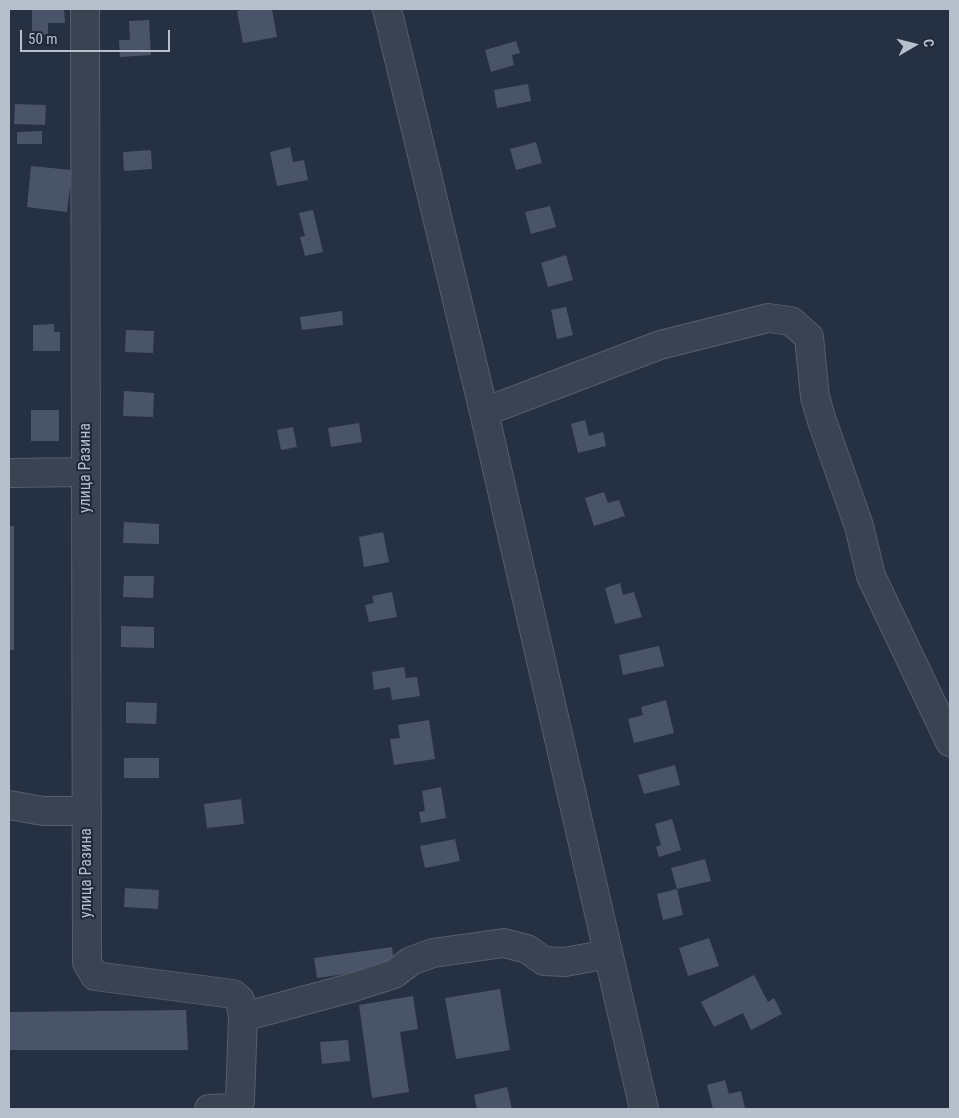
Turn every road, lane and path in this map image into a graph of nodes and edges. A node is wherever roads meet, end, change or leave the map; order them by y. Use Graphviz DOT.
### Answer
graph roads {
  1 [pos="85,9"];
  2 [pos="387,9"];
  3 [pos="484,412"];
  4 [pos="86,472"];
  5 [pos="9,473"];
  6 [pos="950,742"];
  7 [pos="9,805"];
  8 [pos="87,811"];
  9 [pos="608,954"];
  10 [pos="243,1017"];
  11 [pos="209,1109"];
  12 [pos="644,1109"];
  1 -- 4 [label="street, улица Разина"];
  2 -- 3 [label="street"];
  3 -- 6 [label="street"];
  3 -- 9 [label="street"];
  4 -- 5 [label="street"];
  4 -- 8 [label="street, улица Разина"];
  7 -- 8 [label="street"];
  8 -- 10 [label="street, улица Разина"];
  9 -- 10 [label="street"];
  9 -- 12 [label="street"];
  10 -- 11 [label="street"];
}
